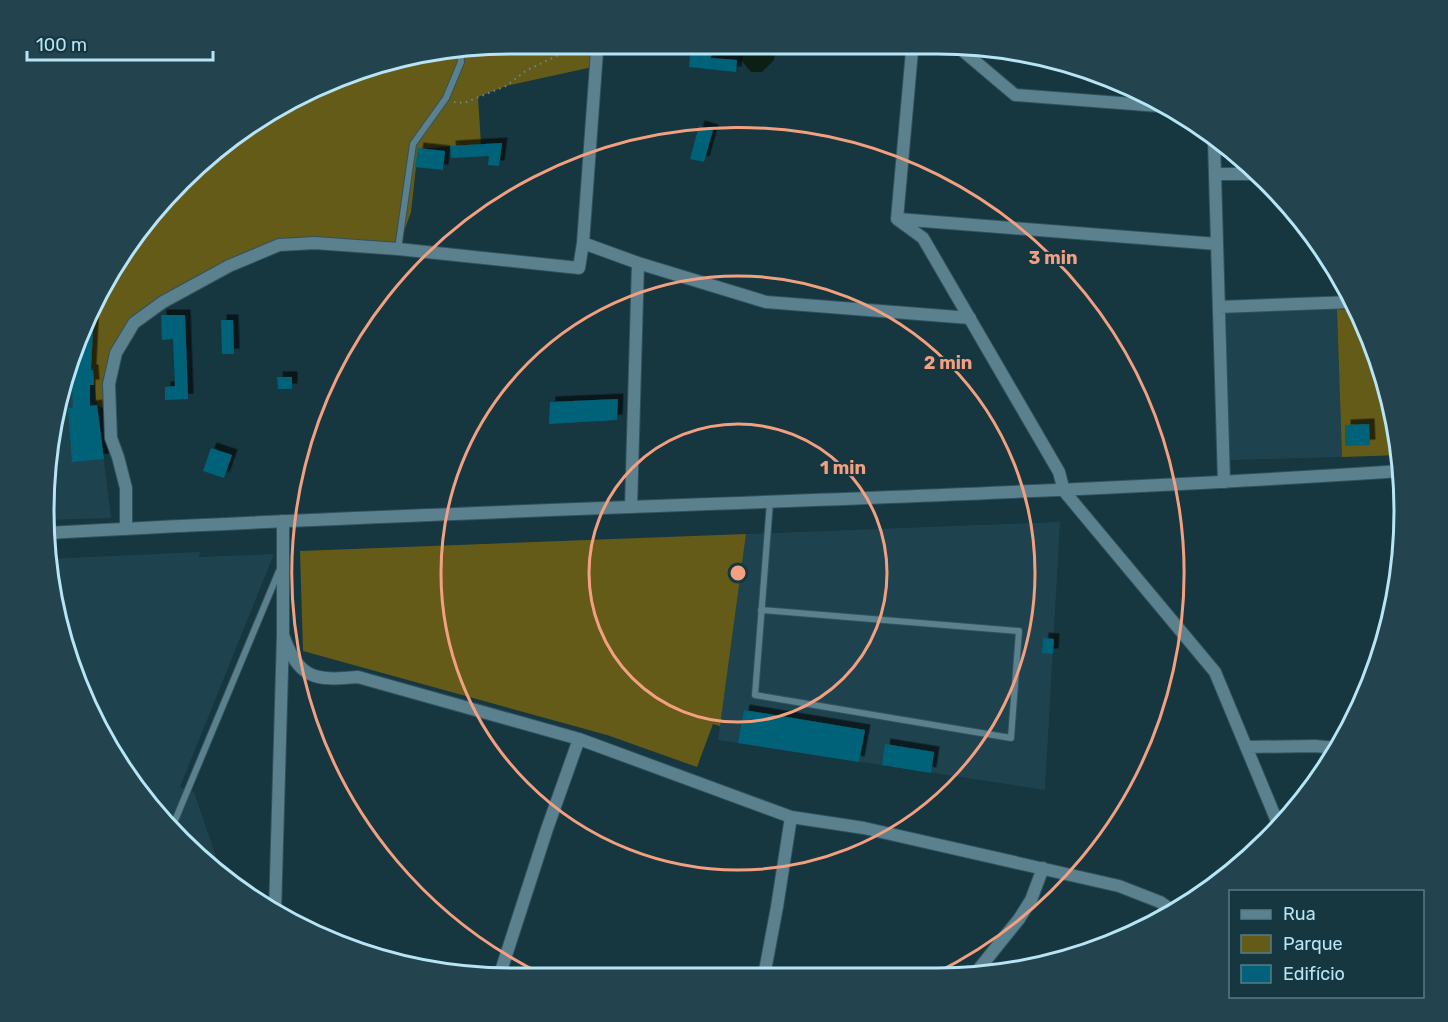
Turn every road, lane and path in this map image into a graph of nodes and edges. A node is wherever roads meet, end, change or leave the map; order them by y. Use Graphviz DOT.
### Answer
graph roads {
  1 [pos="561,54"];
  2 [pos="597,54"];
  3 [pos="912,54"];
  4 [pos="968,55"];
  5 [pos="461,57"];
  6 [pos="446,98"];
  7 [pos="1146,105"];
  8 [pos="1214,147"];
  9 [pos="1215,174"];
  10 [pos="1245,174"];
  11 [pos="897,219"];
  12 [pos="583,243"];
  13 [pos="1217,244"];
  14 [pos="398,249"];
  15 [pos="638,263"];
  16 [pos="1343,302"];
  17 [pos="1219,307"];
  18 [pos="970,318"];
  19 [pos="1392,472"];
  20 [pos="1224,482"];
  21 [pos="1064,491"];
  22 [pos="770,502"];
  23 [pos="631,507"];
  24 [pos="283,521"];
  25 [pos="126,529"];
  26 [pos="55,533"];
  27 [pos="283,562"];
  28 [pos="761,610"];
  29 [pos="283,635"];
  30 [pos="579,739"];
  31 [pos="1246,747"];
  32 [pos="1328,747"];
  33 [pos="790,816"];
  34 [pos="1276,818"];
  35 [pos="175,820"];
  36 [pos="1042,868"];
  37 [pos="275,903"];
  38 [pos="1167,907"];
  39 [pos="982,966"];
  40 [pos="502,968"];
  41 [pos="766,968"];
  1 -- 6 [label="path"];
  2 -- 12 [label="street"];
  3 -- 11 [label="street"];
  4 -- 7 [label="street"];
  5 -- 6 [label="lane"];
  6 -- 14 [label="lane"];
  8 -- 9 [label="street"];
  9 -- 10 [label="street"];
  9 -- 13 [label="street"];
  11 -- 13 [label="street"];
  11 -- 18 [label="street"];
  12 -- 14 [label="street"];
  12 -- 15 [label="street"];
  13 -- 17 [label="street"];
  14 -- 25 [label="street"];
  15 -- 18 [label="street"];
  15 -- 23 [label="street"];
  16 -- 17 [label="street"];
  17 -- 20 [label="street"];
  18 -- 21 [label="street"];
  19 -- 20 [label="street"];
  20 -- 21 [label="street"];
  21 -- 22 [label="street"];
  21 -- 31 [label="street"];
  22 -- 23 [label="street"];
  22 -- 28 [label="lane"];
  23 -- 24 [label="street"];
  24 -- 25 [label="street"];
  24 -- 27 [label="street"];
  25 -- 26 [label="street"];
  27 -- 29 [label="street"];
  27 -- 35 [label="lane"];
  28 -- 28 [label="lane"];
  29 -- 30 [label="street"];
  29 -- 37 [label="street"];
  30 -- 33 [label="street"];
  30 -- 40 [label="street"];
  31 -- 32 [label="street"];
  31 -- 34 [label="street"];
  33 -- 36 [label="street"];
  33 -- 41 [label="street"];
  36 -- 38 [label="street"];
  36 -- 39 [label="street"];
}
